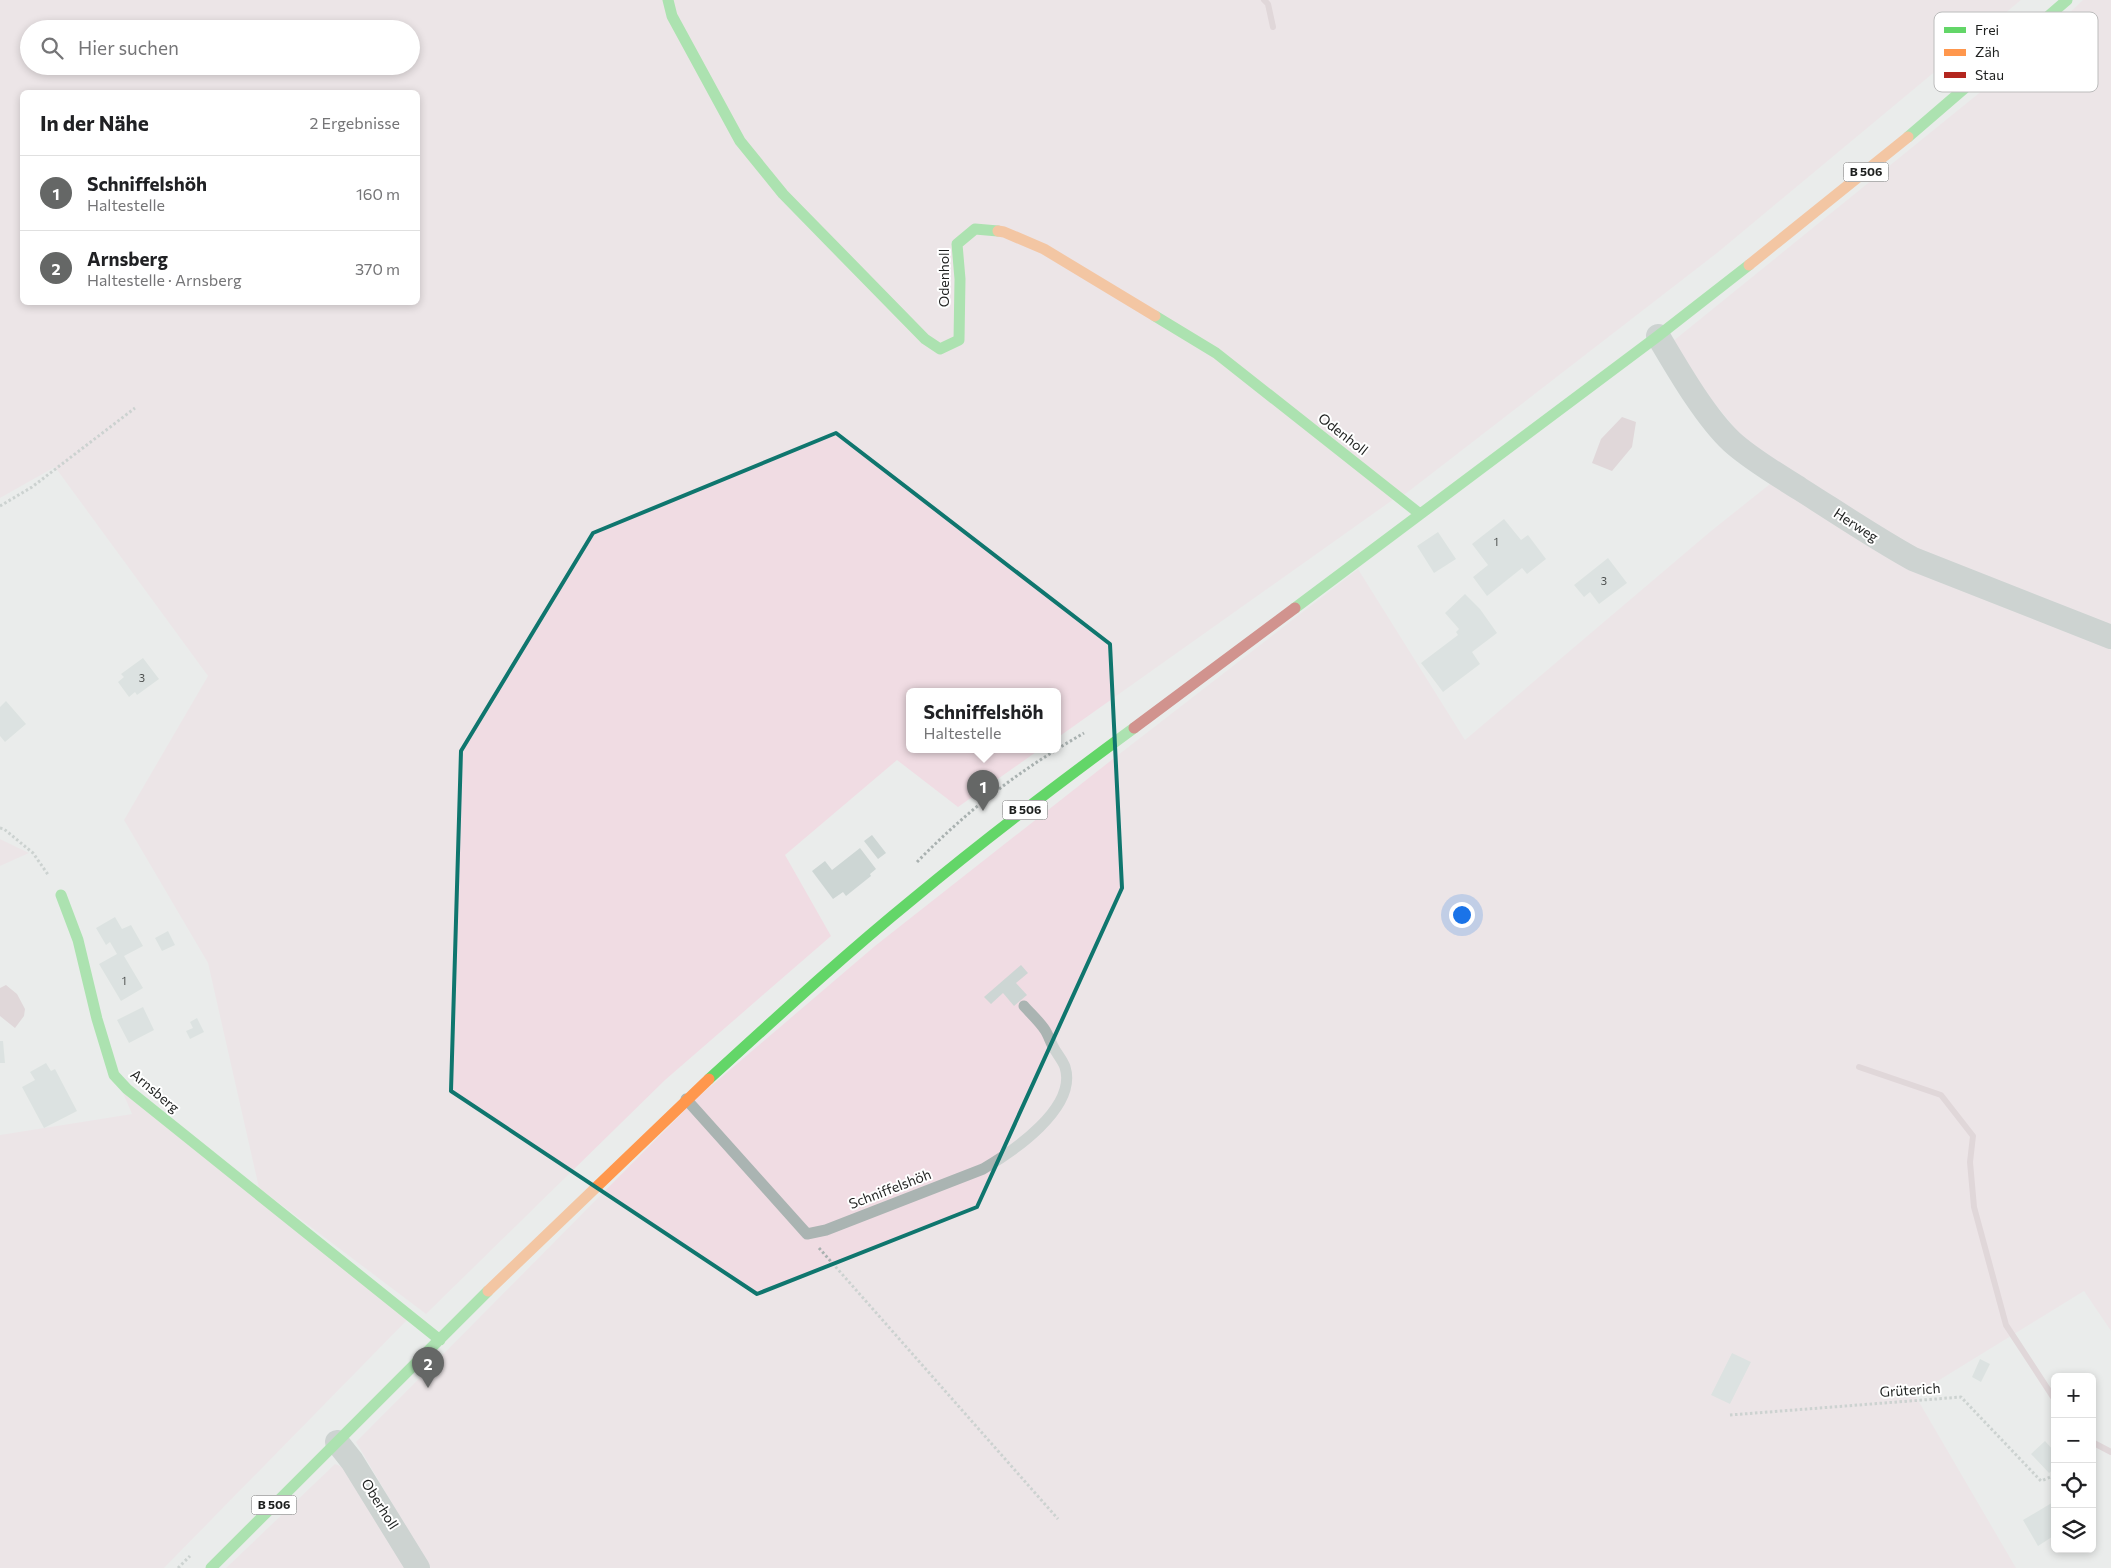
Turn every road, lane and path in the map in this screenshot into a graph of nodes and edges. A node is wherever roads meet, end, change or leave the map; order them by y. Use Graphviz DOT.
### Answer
graph roads {
  1 [pos="668,0"];
  2 [pos="2067,0"];
  3 [pos="2054,12"];
  4 [pos="1963,92"];
  5 [pos="1658,336"];
  6 [pos="135,408"];
  7 [pos="0,506"];
  8 [pos="1420,514"];
  9 [pos="2111,637"];
  10 [pos="0,823"];
  11 [pos="2,828"];
  12 [pos="61,895"];
  13 [pos="1024,1006"];
  14 [pos="686,1099"];
  15 [pos="807,1234"];
  16 [pos="440,1340"];
  17 [pos="1730,1415"];
  18 [pos="337,1442"];
  19 [pos="2051,1477"];
  20 [pos="1058,1519"];
  21 [pos="211,1568"];
  22 [pos="418,1568"];
  1 -- 8 [label="main road, Odenholl"];
  2 -- 3 [label="main road, B 506"];
  4 -- 5 [label="main road, B 506"];
  5 -- 8 [label="main road, B 506"];
  5 -- 9 [label="street, Herweg"];
  6 -- 7 [label="path"];
  8 -- 14 [label="main road, B 506"];
  10 -- 11 [label="path"];
  11 -- 12 [label="path"];
  12 -- 16 [label="main road, Arnsberg"];
  13 -- 15 [label="lane, Schniffelshöh"];
  14 -- 15 [label="lane"];
  14 -- 16 [label="main road, B 506"];
  15 -- 20 [label="path"];
  16 -- 18 [label="main road, B 506"];
  17 -- 19 [label="path, Grüterich"];
  18 -- 21 [label="main road, B 506"];
  18 -- 22 [label="street, Oberholl"];
}
